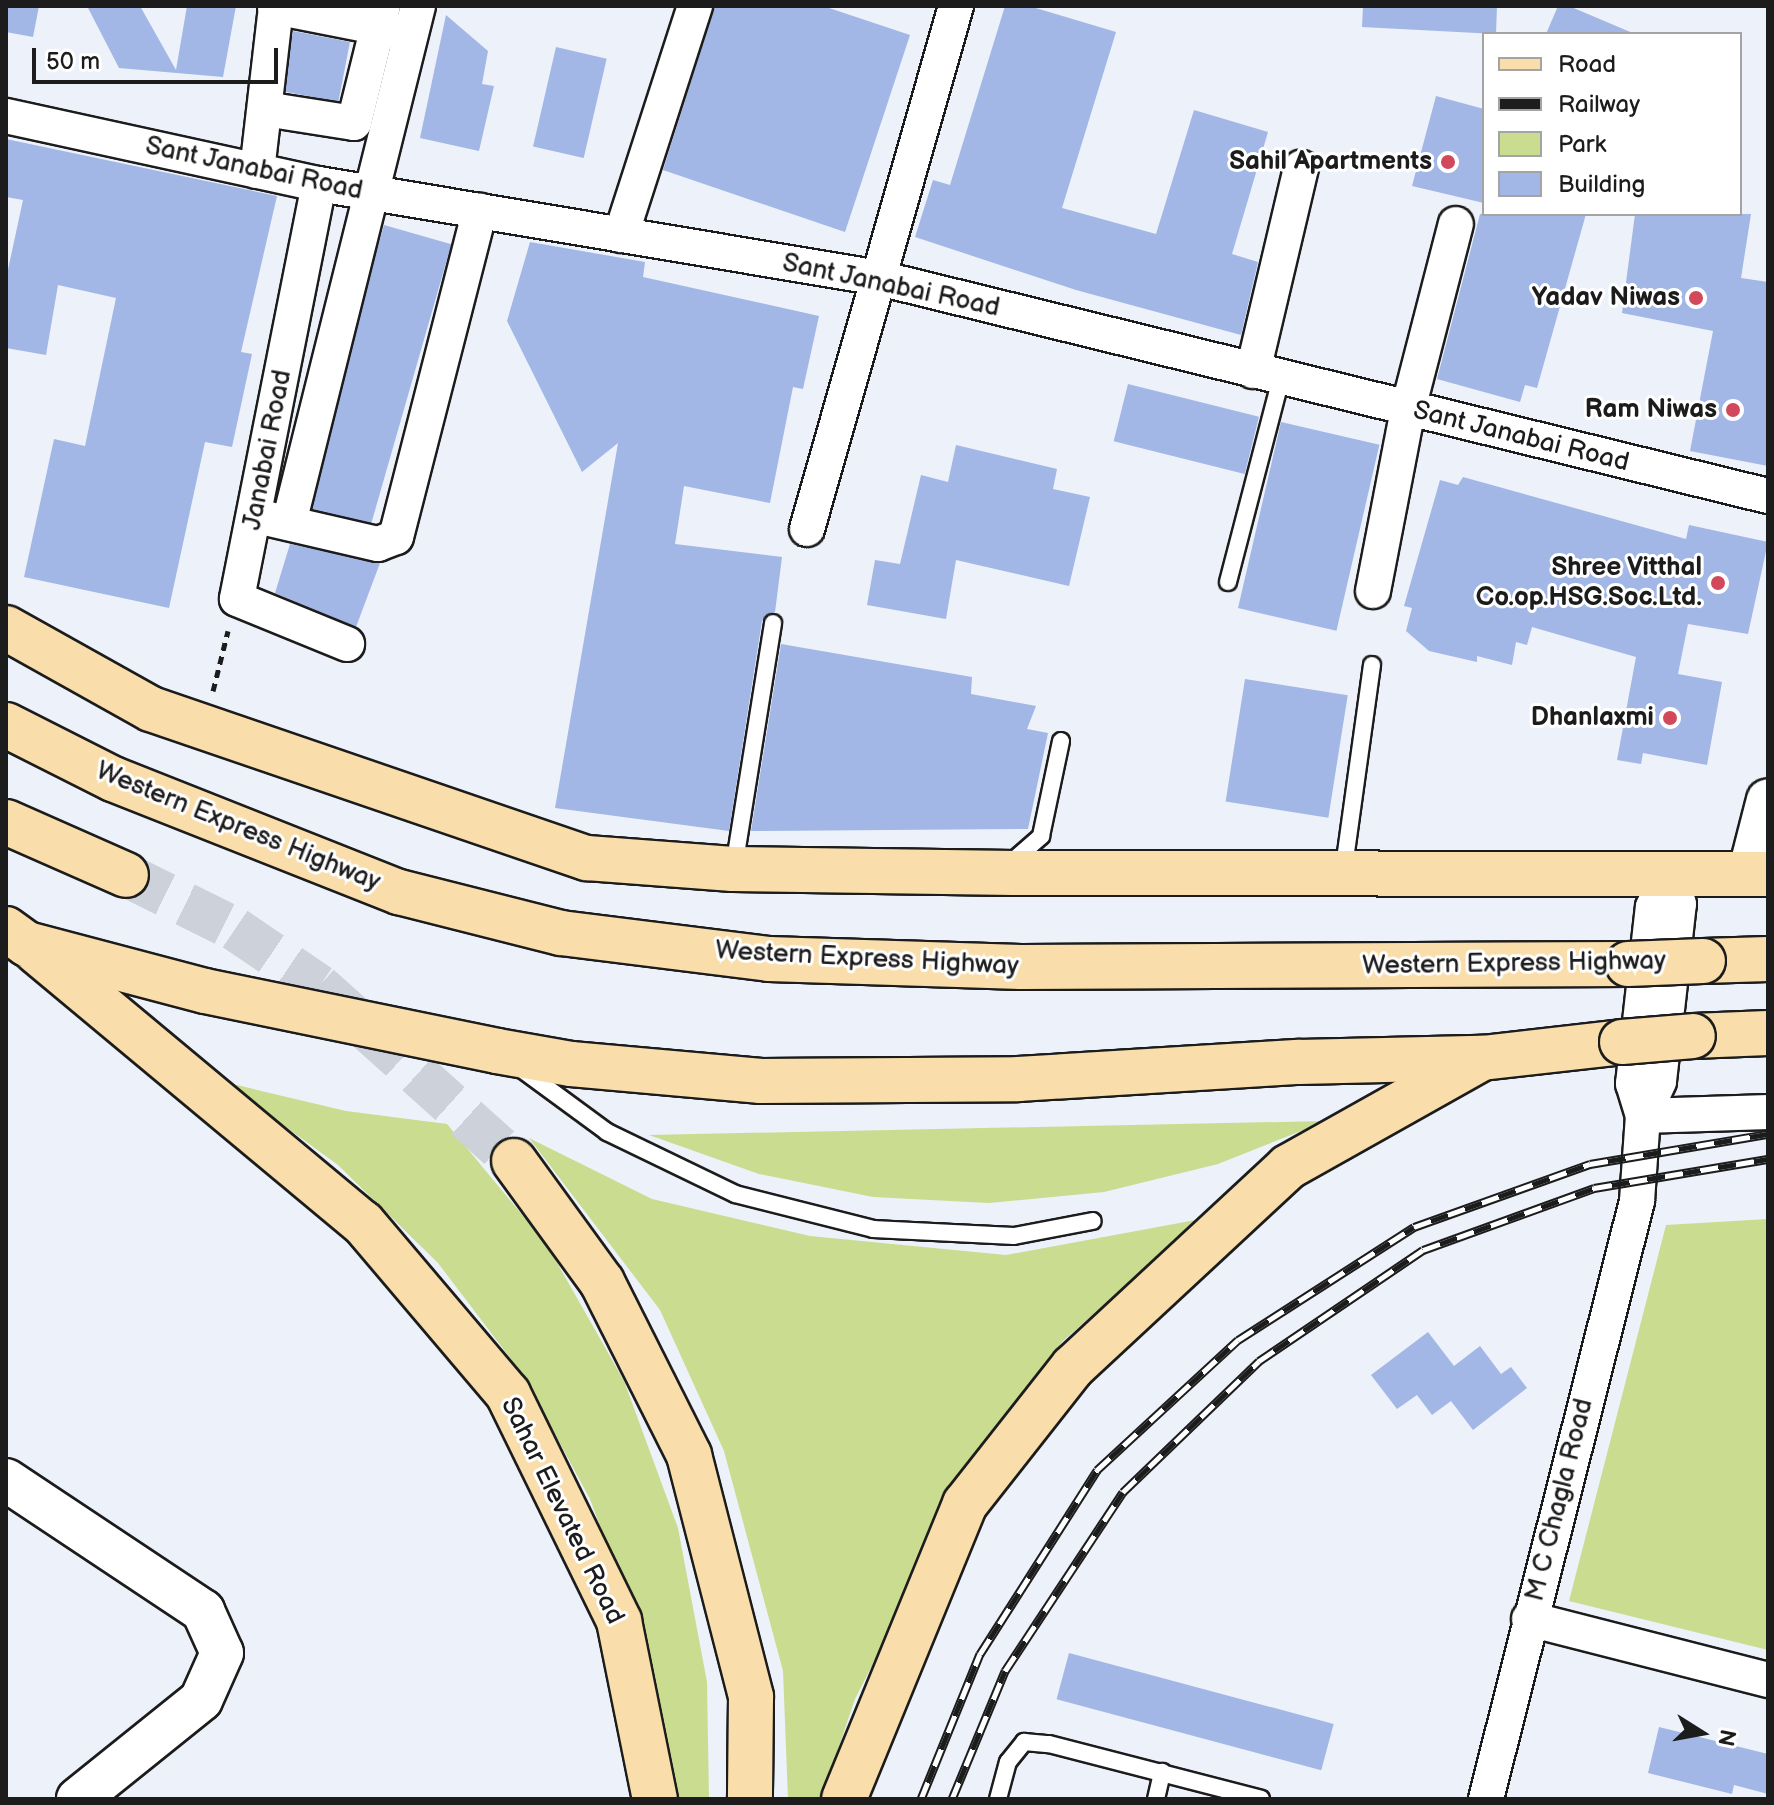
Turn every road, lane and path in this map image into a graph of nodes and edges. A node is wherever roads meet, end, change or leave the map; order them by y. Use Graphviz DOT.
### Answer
graph roads {
  1 [pos="695,6"];
  2 [pos="956,6"];
  3 [pos="276,7"];
  4 [pos="398,18"];
  5 [pos="265,109"];
  6 [pos="6,116"];
  7 [pos="1301,168"];
  8 [pos="257,171"];
  9 [pos="319,184"];
  10 [pos="367,193"];
  11 [pos="480,211"];
  12 [pos="1456,224"];
  13 [pos="621,235"];
  14 [pos="879,278"];
  15 [pos="1267,374"];
  16 [pos="1408,409"];
  17 [pos="1768,496"];
  18 [pos="273,520"];
  19 [pos="807,529"];
  20 [pos="1228,582"];
  21 [pos="1373,591"];
  22 [pos="237,599"];
  23 [pos="773,623"];
  24 [pos="6,628"];
  25 [pos="347,644"];
  26 [pos="1372,665"];
  27 [pos="178,719"];
  28 [pos="6,725"];
  29 [pos="1061,741"];
  30 [pos="1768,800"];
  31 [pos="6,822"];
  32 [pos="733,869"];
  33 [pos="1014,873"];
  34 [pos="1669,874"];
  35 [pos="1759,874"];
  36 [pos="126,875"];
  37 [pos="1343,875"];
  38 [pos="16,936"];
  39 [pos="1768,959"];
  40 [pos="1768,1033"];
  41 [pos="497,1051"];
  42 [pos="1482,1058"];
  43 [pos="1768,1112"];
  44 [pos="1643,1116"];
  45 [pos="514,1161"];
  46 [pos="1093,1221"];
  47 [pos="6,1480"];
  48 [pos="1529,1619"];
  49 [pos="1768,1680"];
  50 [pos="1162,1772"];
  51 [pos="78,1799"];
  52 [pos="655,1799"];
  53 [pos="750,1799"];
  54 [pos="844,1799"];
  55 [pos="998,1799"];
  56 [pos="1156,1799"];
  57 [pos="1261,1799"];
  58 [pos="1486,1799"];
  1 -- 13 [label="street"];
  2 -- 14 [label="street"];
  3 -- 4 [label="street"];
  3 -- 5 [label="street"];
  4 -- 5 [label="street"];
  4 -- 10 [label="street"];
  5 -- 8 [label="street"];
  6 -- 8 [label="street, Sant Janabai Road"];
  7 -- 15 [label="street"];
  8 -- 9 [label="street, Sant Janabai Road"];
  9 -- 10 [label="street, Sant Janabai Road"];
  9 -- 18 [label="street, Janabai Road"];
  10 -- 11 [label="street, Sant Janabai Road"];
  10 -- 18 [label="street"];
  11 -- 13 [label="street, Sant Janabai Road"];
  11 -- 18 [label="street"];
  12 -- 16 [label="street"];
  13 -- 14 [label="street, Sant Janabai Road"];
  14 -- 15 [label="street, Sant Janabai Road"];
  14 -- 19 [label="street"];
  15 -- 16 [label="street, Sant Janabai Road"];
  15 -- 20 [label="lane"];
  16 -- 17 [label="street, Sant Janabai Road"];
  16 -- 21 [label="street"];
  18 -- 22 [label="street, Janabai Road"];
  22 -- 25 [label="street"];
  22 -- 27 [label="path"];
  23 -- 32 [label="lane"];
  24 -- 27 [label="main road"];
  26 -- 37 [label="lane"];
  27 -- 32 [label="main road"];
  28 -- 39 [label="main road, Western Express Highway, bridge"];
  29 -- 33 [label="lane"];
  30 -- 35 [label="street"];
  31 -- 36 [label="main road"];
  32 -- 33 [label="main road"];
  33 -- 37 [label="main road"];
  34 -- 35 [label="main road"];
  34 -- 37 [label="main road"];
  34 -- 44 [label="street, M C Chagla Road"];
  38 -- 41 [label="main road"];
  38 -- 52 [label="main road, Sahar Elevated Road"];
  40 -- 42 [label="main road, bridge"];
  41 -- 42 [label="main road"];
  41 -- 46 [label="lane"];
  42 -- 54 [label="main road"];
  43 -- 44 [label="street"];
  44 -- 48 [label="street, M C Chagla Road"];
  45 -- 53 [label="main road"];
  47 -- 51 [label="street"];
  48 -- 49 [label="street"];
  48 -- 58 [label="street, M C Chagla Road"];
  50 -- 55 [label="lane"];
  50 -- 56 [label="lane"];
  50 -- 57 [label="lane"];
}
